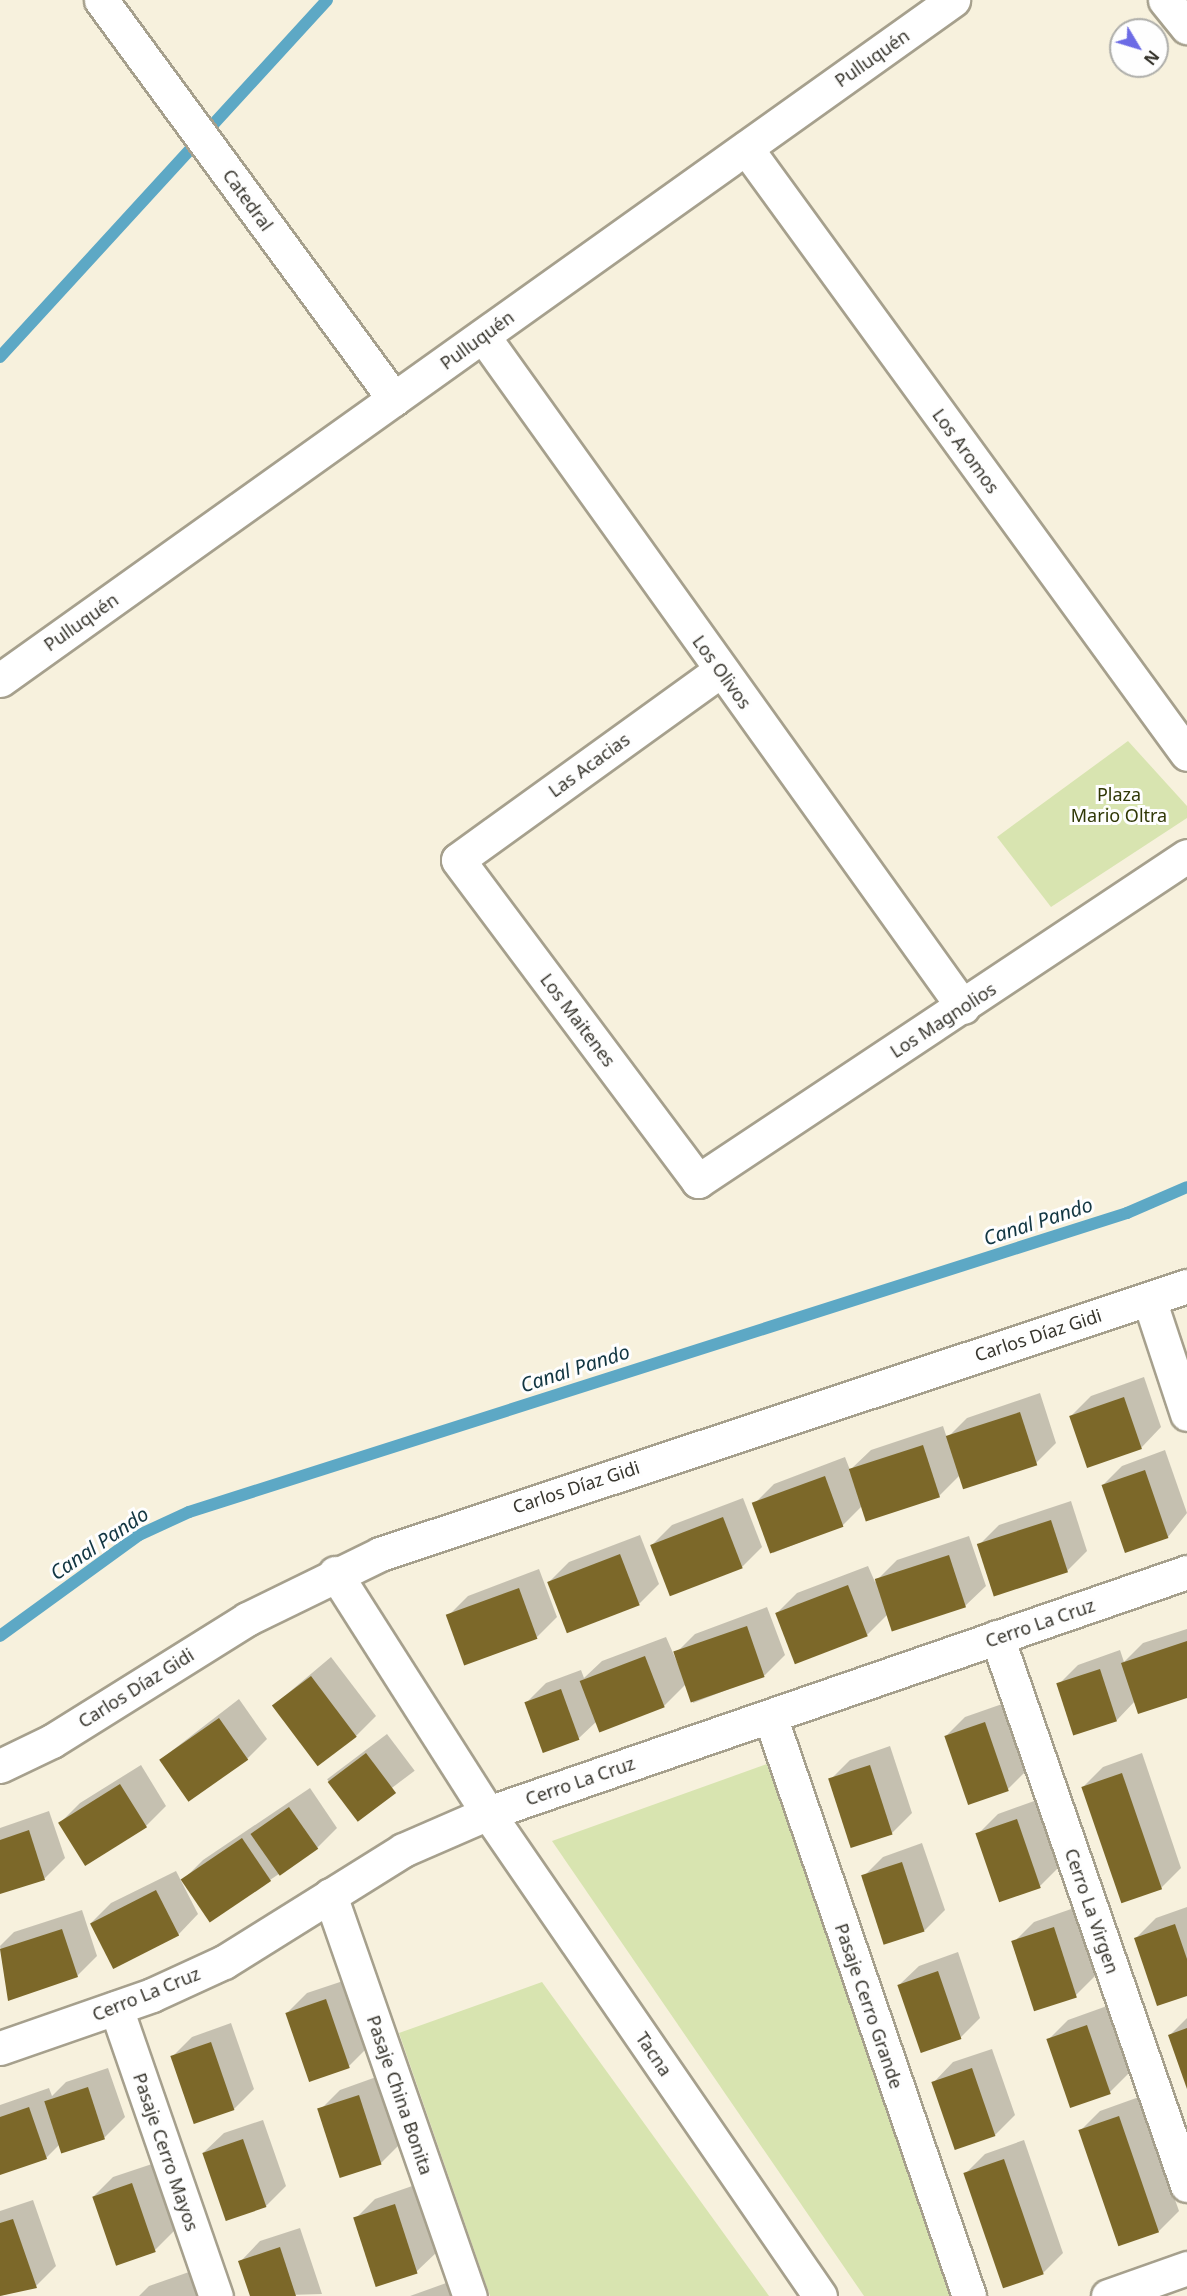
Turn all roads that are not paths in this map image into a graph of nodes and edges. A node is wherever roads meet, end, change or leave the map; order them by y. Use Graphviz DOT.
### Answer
graph roads {
  1 [pos="101,0"];
  2 [pos="953,0"];
  3 [pos="1165,0"];
  4 [pos="1187,27"];
  5 [pos="746,148"];
  6 [pos="483,336"];
  7 [pos="394,399"];
  8 [pos="721,670"];
  9 [pos="0,680"];
  10 [pos="1187,754"];
  11 [pos="1187,856"];
  12 [pos="458,860"];
  13 [pos="963,1007"];
  14 [pos="698,1181"];
  15 [pos="1187,1286"];
  16 [pos="1149,1299"];
  17 [pos="1187,1414"];
  18 [pos="1187,1572"];
  19 [pos="335,1573"];
  20 [pos="997,1637"];
  21 [pos="770,1716"];
  22 [pos="0,1766"];
  23 [pos="488,1813"];
  24 [pos="330,1895"];
  25 [pos="116,2008"];
  26 [pos="0,2048"];
  27 [pos="1187,2185"];
  28 [pos="1187,2268"];
  29 [pos="216,2296"];
  30 [pos="470,2296"];
  31 [pos="820,2296"];
  32 [pos="969,2296"];
  33 [pos="1108,2296"];
  1 -- 7 [label="street, Catedral"];
  2 -- 5 [label="street, Pulluquén"];
  3 -- 4 [label="street"];
  5 -- 6 [label="street, Pulluquén"];
  5 -- 10 [label="street, Los Aromos"];
  6 -- 7 [label="street, Pulluquén"];
  6 -- 8 [label="street, Los Olivos"];
  7 -- 9 [label="street, Pulluquén"];
  8 -- 12 [label="street, Las Acacias"];
  8 -- 13 [label="street, Los Olivos"];
  11 -- 13 [label="street, Los Magnolios"];
  12 -- 14 [label="street, Los Maitenes"];
  13 -- 14 [label="street, Los Magnolios"];
  15 -- 16 [label="street, Carlos Díaz Gidi"];
  16 -- 17 [label="street"];
  16 -- 19 [label="street, Carlos Díaz Gidi"];
  18 -- 20 [label="street, Cerro La Cruz"];
  19 -- 22 [label="street, Carlos Díaz Gidi"];
  19 -- 23 [label="street, Tacna"];
  20 -- 21 [label="street, Cerro La Cruz"];
  20 -- 27 [label="street, Cerro La Virgen"];
  21 -- 23 [label="street, Cerro La Cruz"];
  21 -- 32 [label="street, Pasaje Cerro Grande"];
  23 -- 24 [label="street, Cerro La Cruz"];
  23 -- 31 [label="street, Tacna"];
  24 -- 25 [label="street, Cerro La Cruz"];
  24 -- 30 [label="street, Pasaje China Bonita"];
  25 -- 26 [label="street, Cerro La Cruz"];
  25 -- 29 [label="street, Pasaje Cerro Mayos"];
  28 -- 33 [label="street"];
}
